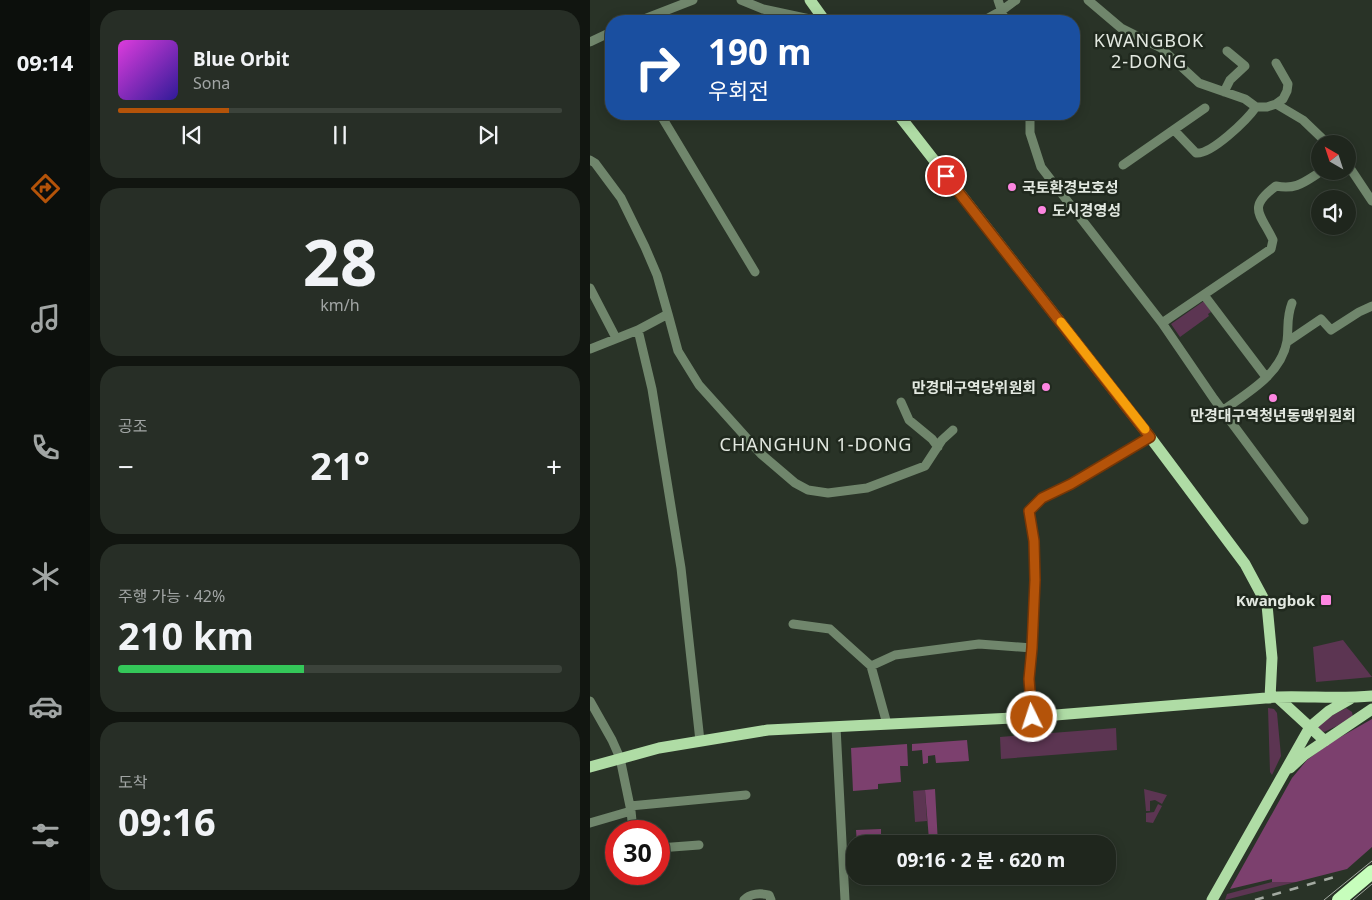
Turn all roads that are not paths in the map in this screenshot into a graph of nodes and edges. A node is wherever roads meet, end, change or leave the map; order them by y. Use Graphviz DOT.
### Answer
graph roads {
  1 [pos="693,0"];
  2 [pos="741,0"];
  3 [pos="810,0"];
  4 [pos="998,0"];
  5 [pos="1016,0"];
  6 [pos="1088,0"];
  7 [pos="1001,11"];
  8 [pos="654,15"];
  9 [pos="791,15"];
  10 [pos="821,15"];
  11 [pos="994,15"];
  12 [pos="1003,15"];
  13 [pos="605,35"];
  14 [pos="590,42"];
  15 [pos="1227,51"];
  16 [pos="1276,62"];
  17 [pos="1224,92"];
  18 [pos="1276,104"];
  19 [pos="1256,107"];
  20 [pos="1205,108"];
  21 [pos="664,120"];
  22 [pos="903,120"];
  23 [pos="1030,120"];
  24 [pos="1174,130"];
  25 [pos="1319,135"];
  26 [pos="590,160"];
  27 [pos="1123,165"];
  28 [pos="1356,177"];
  29 [pos="1311,178"];
  30 [pos="1372,201"];
  31 [pos="755,272"];
  32 [pos="590,288"];
  33 [pos="1204,295"];
  34 [pos="1292,303"];
  35 [pos="1372,306"];
  36 [pos="668,314"];
  37 [pos="1162,324"];
  38 [pos="638,330"];
  39 [pos="616,338"];
  40 [pos="1287,342"];
  41 [pos="590,349"];
  42 [pos="1266,377"];
  43 [pos="901,402"];
  44 [pos="1222,411"];
  45 [pos="953,430"];
  46 [pos="1150,437"];
  47 [pos="938,447"];
  48 [pos="1304,520"];
  49 [pos="793,624"];
  50 [pos="1032,648"];
  51 [pos="872,666"];
  52 [pos="1372,696"];
  53 [pos="1274,697"];
  54 [pos="1351,698"];
  55 [pos="590,701"];
  56 [pos="1369,711"];
  57 [pos="593,712"];
  58 [pos="1032,717"];
  59 [pos="887,724"];
  60 [pos="836,727"];
  61 [pos="1310,727"];
  62 [pos="700,742"];
  63 [pos="1324,742"];
  64 [pos="620,758"];
  65 [pos="590,767"];
  66 [pos="1282,776"];
  67 [pos="746,795"];
  68 [pos="631,809"];
  69 [pos="632,820"];
  70 [pos="590,823"];
  71 [pos="699,845"];
  72 [pos="670,847"];
  73 [pos="1372,872"];
  74 [pos="1343,897"];
  75 [pos="744,900"];
  76 [pos="771,900"];
  77 [pos="845,900"];
  78 [pos="1212,900"];
  1 -- 8 [label="street"];
  2 -- 9 [label="street"];
  3 -- 10 [label="main road"];
  4 -- 7 [label="street"];
  5 -- 7 [label="street"];
  6 -- 17 [label="street"];
  7 -- 11 [label="street"];
  7 -- 12 [label="street"];
  13 -- 14 [label="street"];
  15 -- 17 [label="street"];
  16 -- 18 [label="street"];
  17 -- 19 [label="street"];
  18 -- 19 [label="street"];
  18 -- 25 [label="street"];
  19 -- 24 [label="street"];
  20 -- 24 [label="street"];
  21 -- 31 [label="street"];
  22 -- 46 [label="main road"];
  23 -- 37 [label="street"];
  24 -- 27 [label="street"];
  26 -- 36 [label="street"];
  28 -- 30 [label="street"];
  29 -- 33 [label="street"];
  32 -- 39 [label="street"];
  33 -- 37 [label="street"];
  33 -- 42 [label="street"];
  34 -- 40 [label="street"];
  35 -- 40 [label="street"];
  36 -- 38 [label="street"];
  36 -- 47 [label="street"];
  37 -- 44 [label="street"];
  38 -- 39 [label="street"];
  38 -- 62 [label="street"];
  39 -- 41 [label="street"];
  40 -- 42 [label="street"];
  42 -- 44 [label="street"];
  43 -- 47 [label="street"];
  44 -- 48 [label="street"];
  45 -- 47 [label="street"];
  46 -- 50 [label="street"];
  46 -- 53 [label="main road"];
  49 -- 51 [label="street"];
  50 -- 51 [label="street"];
  50 -- 58 [label="street"];
  51 -- 59 [label="street"];
  52 -- 54 [label="main road"];
  53 -- 54 [label="main road"];
  53 -- 58 [label="main road"];
  53 -- 61 [label="main road"];
  54 -- 56 [label="main road"];
  54 -- 61 [label="main road"];
  55 -- 57 [label="street"];
  56 -- 63 [label="main road"];
  57 -- 64 [label="street"];
  58 -- 59 [label="main road"];
  59 -- 60 [label="main road"];
  60 -- 62 [label="main road"];
  60 -- 77 [label="street"];
  61 -- 63 [label="main road"];
  61 -- 66 [label="main road"];
  62 -- 64 [label="main road"];
  63 -- 66 [label="main road"];
  64 -- 65 [label="main road"];
  64 -- 68 [label="street"];
  66 -- 78 [label="main road"];
  67 -- 68 [label="street"];
  68 -- 69 [label="street"];
  68 -- 70 [label="street"];
  71 -- 72 [label="street"];
  73 -- 74 [label="highway"];
  75 -- 76 [label="street"];
}
